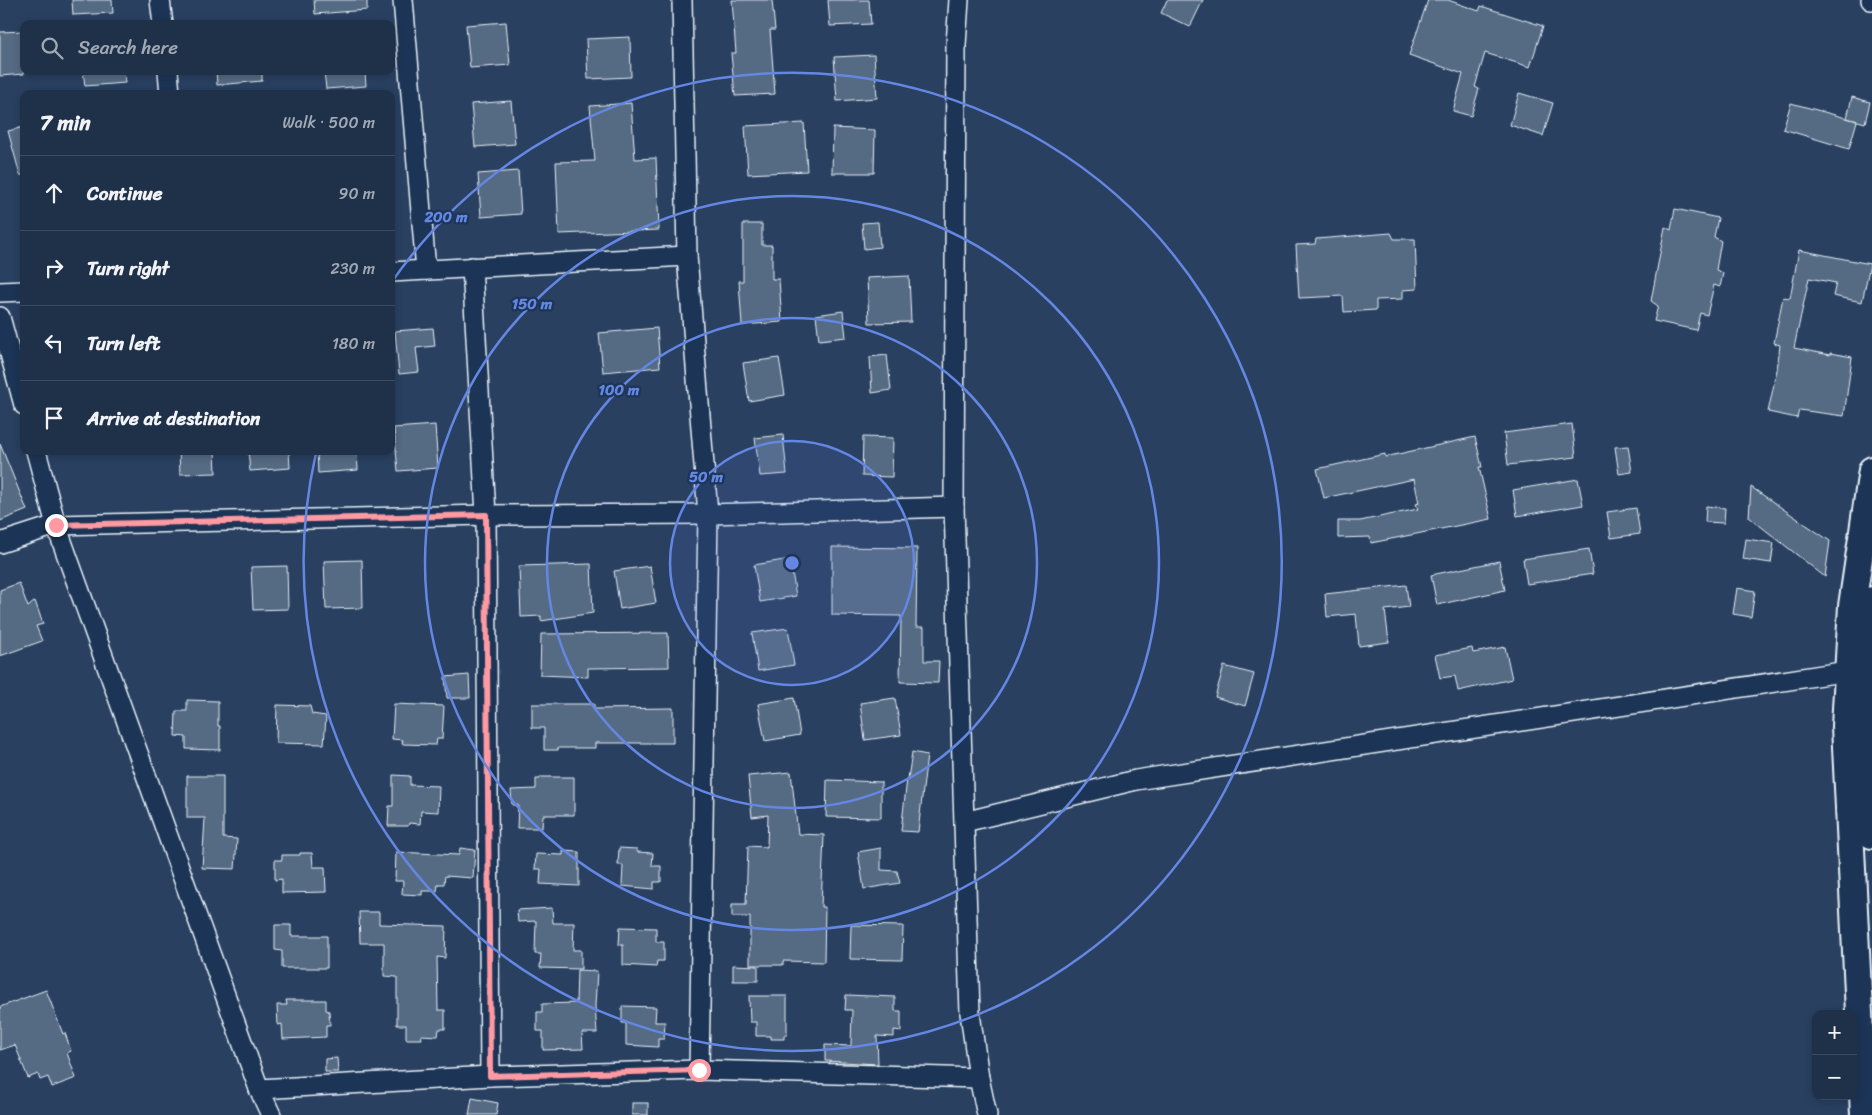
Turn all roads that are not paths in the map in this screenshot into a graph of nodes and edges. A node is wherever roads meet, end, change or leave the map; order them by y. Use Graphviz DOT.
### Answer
graph roads {
  1 [pos="160,0"];
  2 [pos="403,0"];
  3 [pos="682,0"];
  4 [pos="960,0"];
  5 [pos="162,20"];
  6 [pos="168,75"];
  7 [pos="170,90"];
  8 [pos="687,256"];
  9 [pos="472,267"];
  10 [pos="426,270"];
  11 [pos="395,272"];
  12 [pos="20,291"];
  13 [pos="0,292"];
  14 [pos="0,317"];
  15 [pos="20,390"];
  16 [pos="37,455"];
  17 [pos="1872,470"];
  18 [pos="954,507"];
  19 [pos="708,514"];
  20 [pos="486,515"];
  21 [pos="56,525"];
  22 [pos="0,543"];
  23 [pos="1871,609"];
  24 [pos="1848,671"];
  25 [pos="964,822"];
  26 [pos="1872,835"];
  27 [pos="699,1070"];
  28 [pos="490,1076"];
  29 [pos="979,1078"];
  30 [pos="259,1088"];
  31 [pos="271,1115"];
  32 [pos="986,1115"];
  33 [pos="1864,1115"];
  1 -- 5 [label="street"];
  2 -- 10 [label="street"];
  3 -- 8 [label="street"];
  4 -- 18 [label="street"];
  6 -- 7 [label="street"];
  8 -- 9 [label="street"];
  8 -- 19 [label="street"];
  9 -- 10 [label="street"];
  9 -- 20 [label="street"];
  10 -- 11 [label="street"];
  12 -- 13 [label="street"];
  14 -- 15 [label="street"];
  16 -- 21 [label="street"];
  17 -- 24 [label="street"];
  18 -- 19 [label="street"];
  18 -- 25 [label="street"];
  19 -- 20 [label="street"];
  19 -- 27 [label="street"];
  20 -- 21 [label="street"];
  20 -- 28 [label="street"];
  21 -- 22 [label="street"];
  21 -- 30 [label="street"];
  23 -- 26 [label="street"];
  24 -- 25 [label="street"];
  24 -- 33 [label="street"];
  25 -- 29 [label="street"];
  27 -- 28 [label="street"];
  27 -- 29 [label="street"];
  28 -- 30 [label="street"];
  29 -- 32 [label="street"];
  30 -- 31 [label="street"];
}
